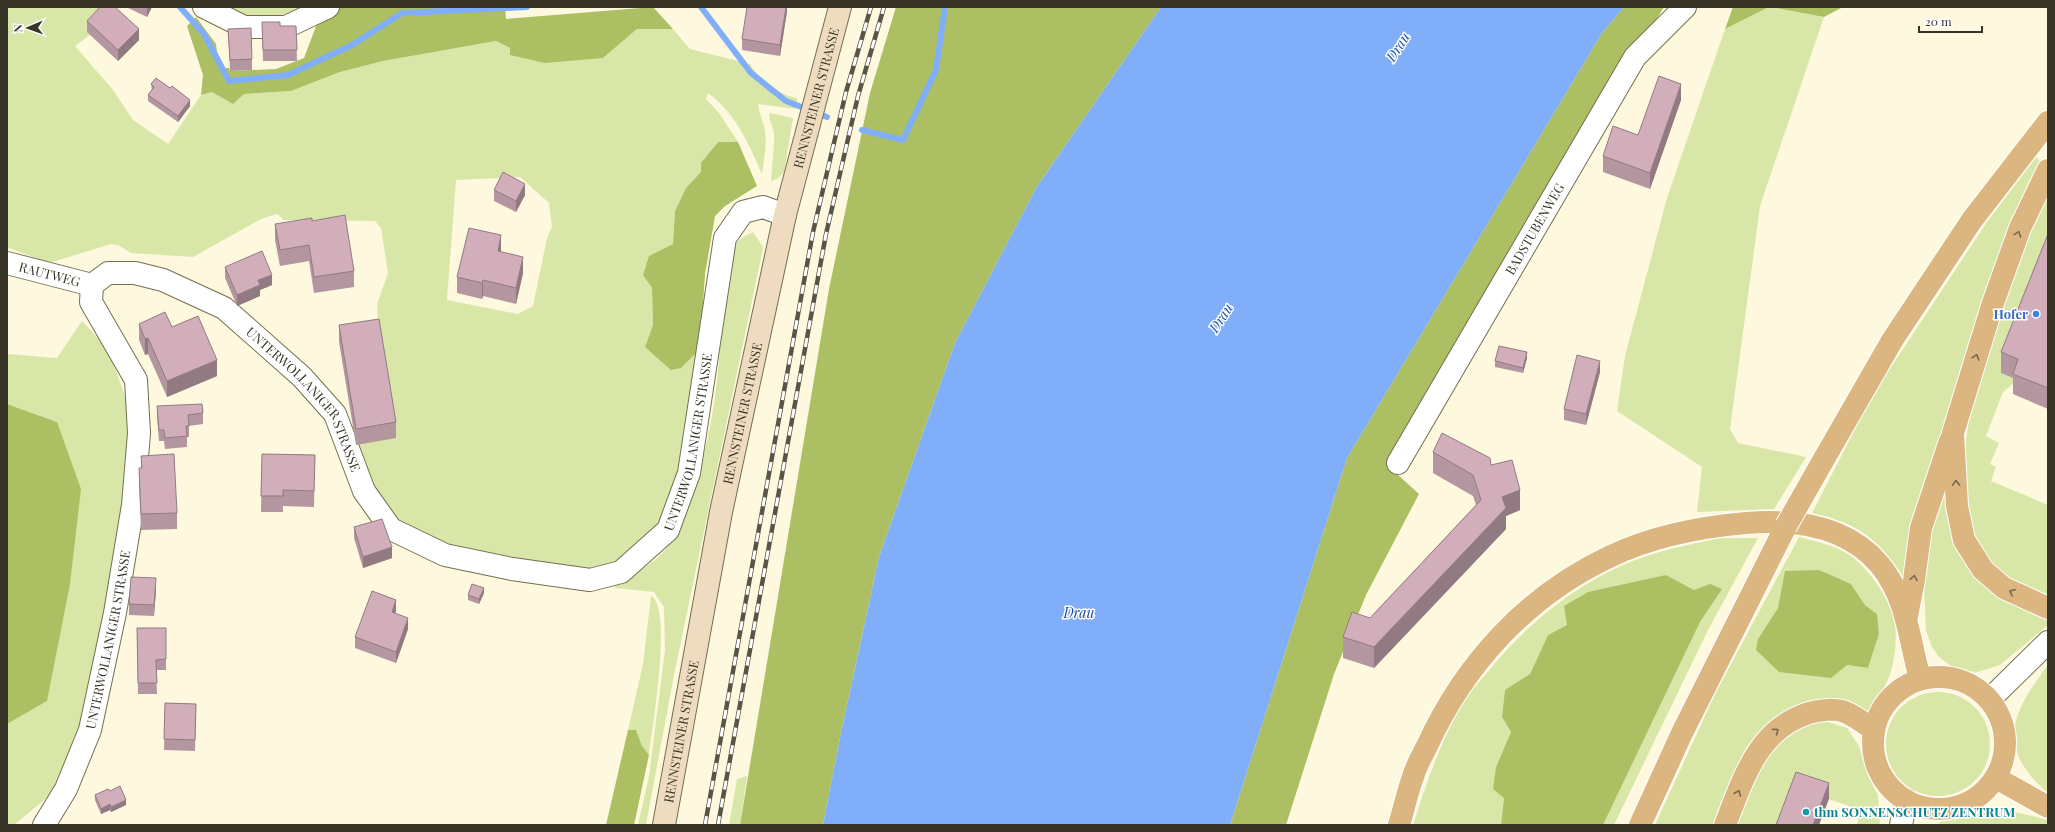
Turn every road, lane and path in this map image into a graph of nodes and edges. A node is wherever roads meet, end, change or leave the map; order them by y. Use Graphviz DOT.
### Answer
graph roads {
  1 [pos="204,7"];
  2 [pos="328,7"];
  3 [pos="840,7"];
  4 [pos="1685,7"];
  5 [pos="2048,122"];
  6 [pos="2048,170"];
  7 [pos="785,215"];
  8 [pos="7,264"];
  9 [pos="92,285"];
  10 [pos="1952,433"];
  11 [pos="1398,463"];
  12 [pos="2048,608"];
  13 [pos="1907,616"];
  14 [pos="2048,642"];
  15 [pos="1920,679"];
  16 [pos="1990,699"];
  17 [pos="1874,730"];
  18 [pos="1996,778"];
  19 [pos="1906,800"];
  20 [pos="2048,807"];
  21 [pos="44,825"];
  22 [pos="664,825"];
  23 [pos="1399,825"];
  24 [pos="1640,825"];
  25 [pos="1725,825"];
  26 [pos="1901,825"];
  1 -- 2 [label="street"];
  3 -- 7 [label="main road, RENNSTEINER STRASSE"];
  4 -- 11 [label="street, BADSTUBENWEG"];
  5 -- 24 [label="main road, bridge"];
  10 -- 6 [label="main road, one-way"];
  7 -- 9 [label="street, UNTERWOLLANIGER STRASSE"];
  7 -- 22 [label="main road, RENNSTEINER STRASSE"];
  8 -- 9 [label="street, RAUTWEG"];
  9 -- 21 [label="street, UNTERWOLLANIGER STRASSE"];
  12 -- 10 [label="main road, one-way"];
  13 -- 10 [label="main road, one-way"];
  13 -- 15 [label="main road"];
  13 -- 23 [label="main road"];
  14 -- 16 [label="street"];
  15 -- 16 [label="main road"];
  15 -- 17 [label="main road"];
  16 -- 18 [label="main road"];
  17 -- 19 [label="main road"];
  25 -- 17 [label="main road, one-way"];
  18 -- 19 [label="main road"];
  18 -- 20 [label="main road"];
  19 -- 26 [label="street"];
}
